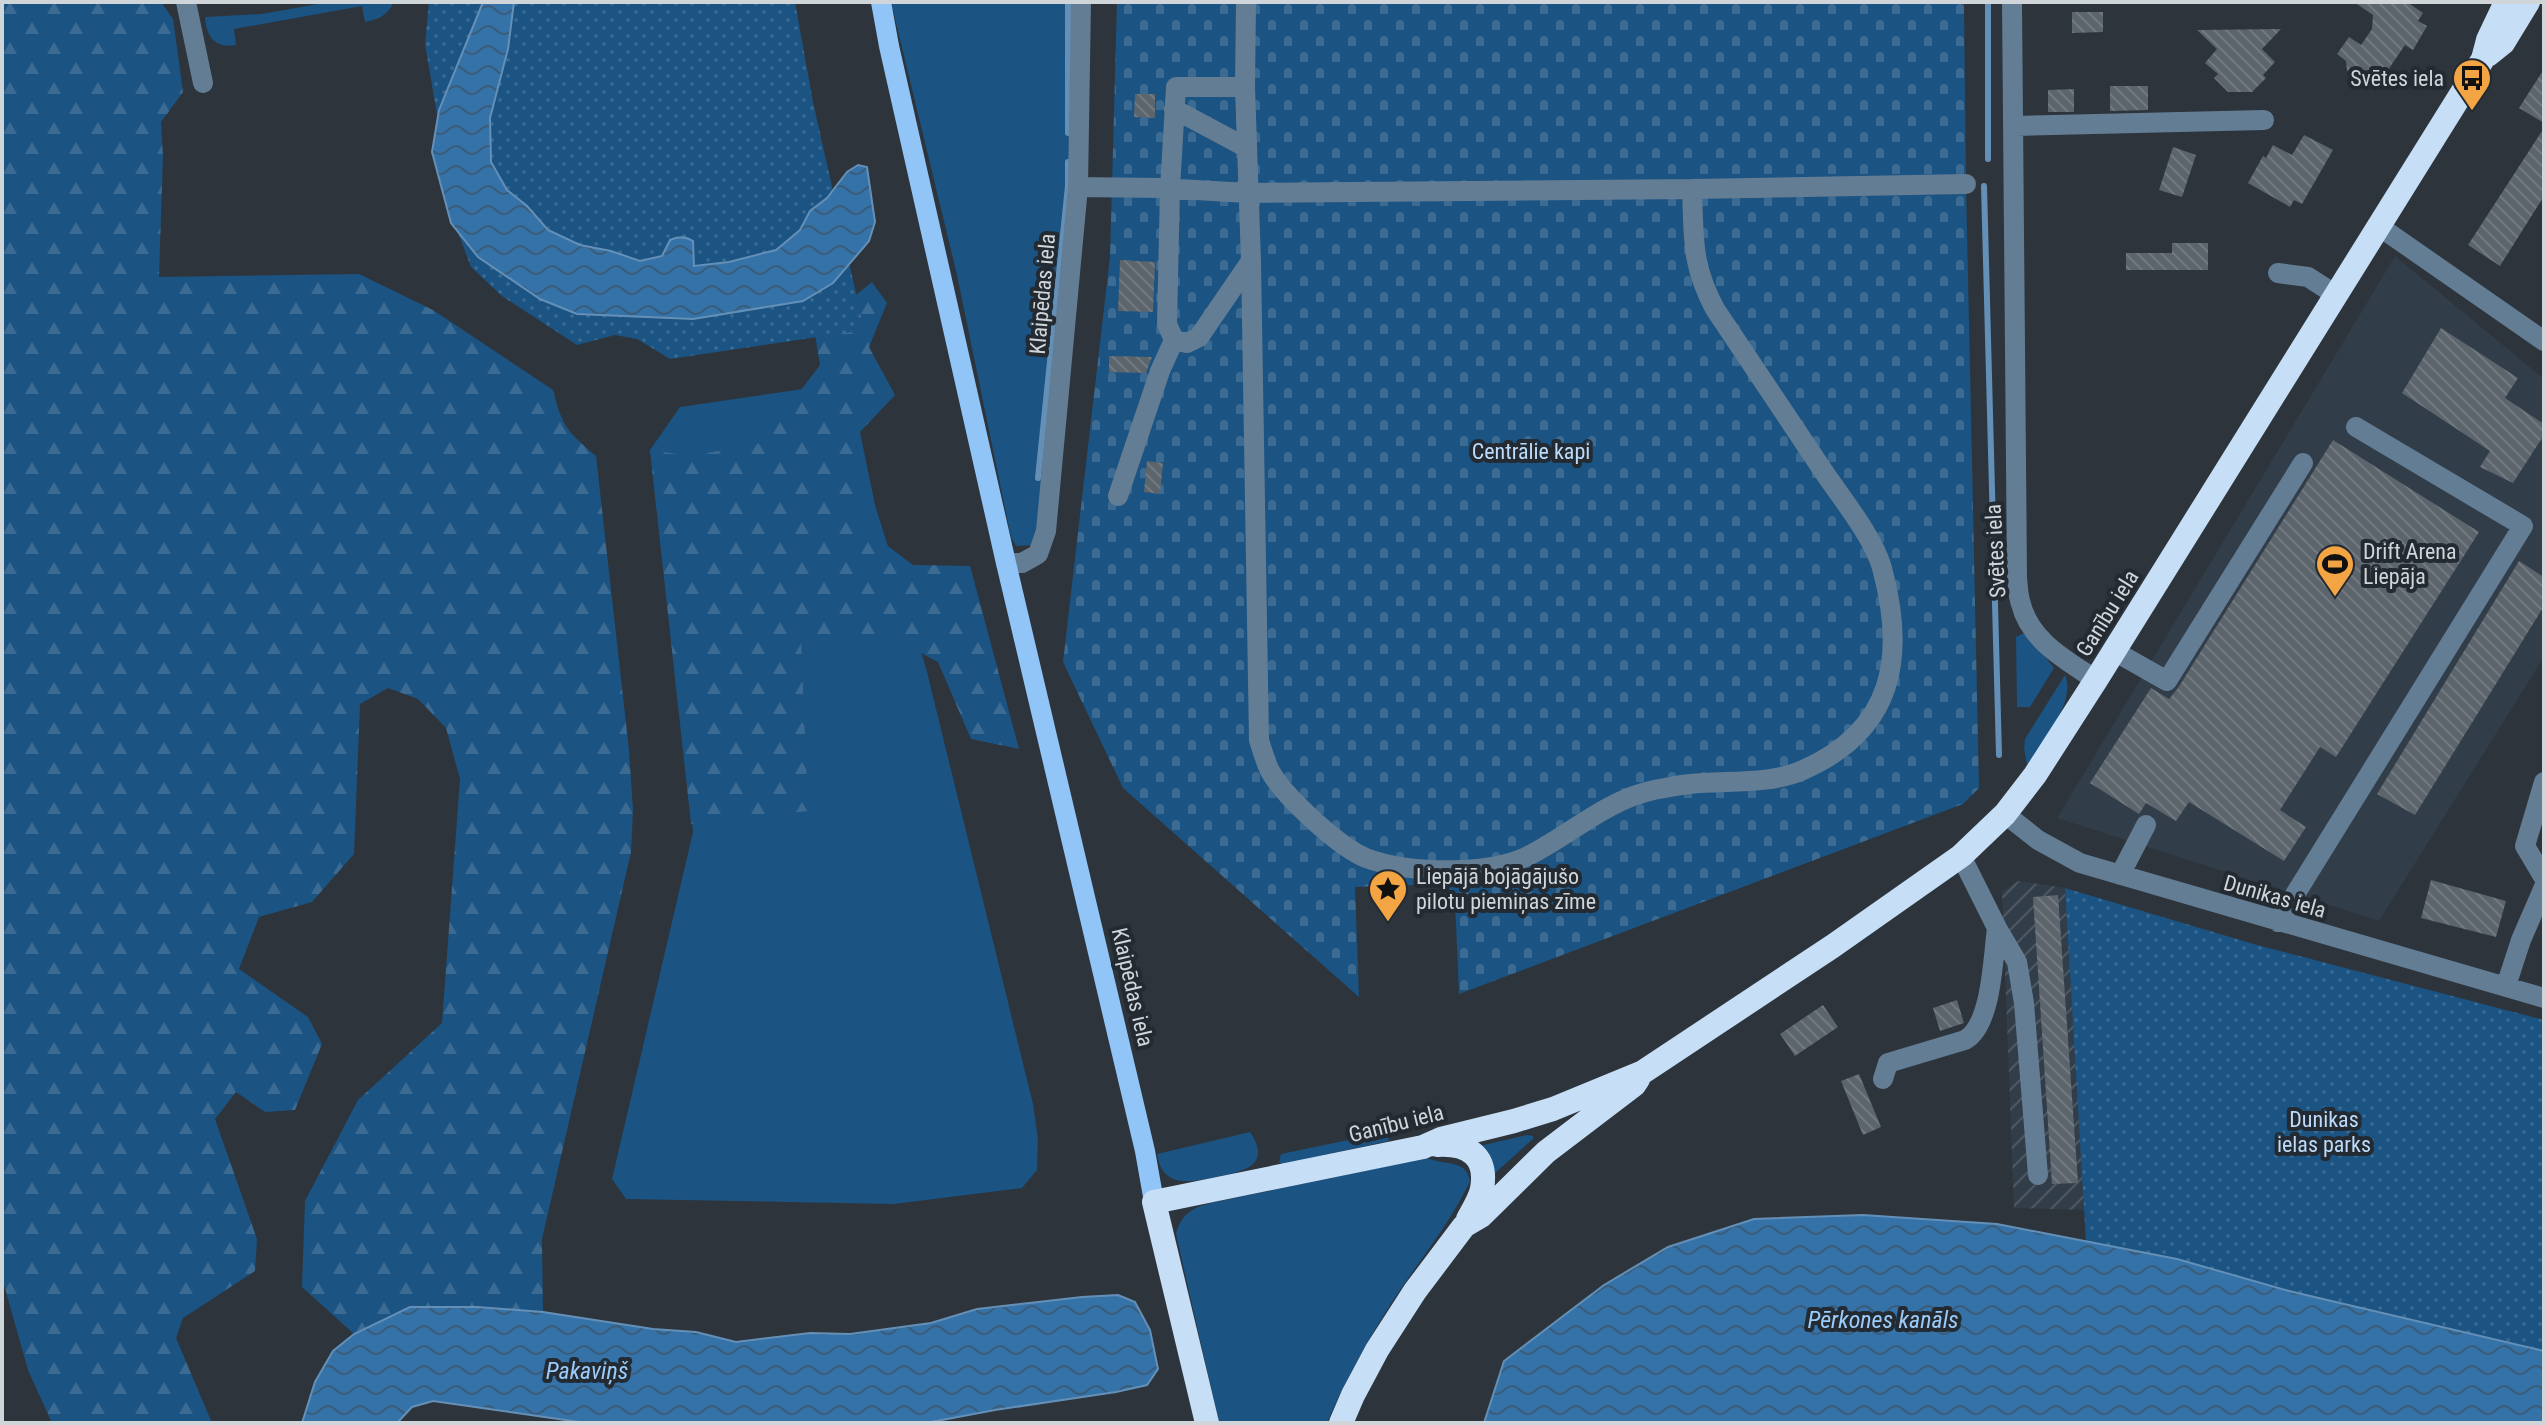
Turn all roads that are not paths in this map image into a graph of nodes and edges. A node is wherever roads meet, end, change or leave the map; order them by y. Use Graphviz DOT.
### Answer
graph roads {
  1 [pos="186,2"];
  2 [pos="881,2"];
  3 [pos="1081,2"];
  4 [pos="1246,2"];
  5 [pos="2012,2"];
  6 [pos="2506,2"];
  7 [pos="2528,2"];
  8 [pos="2483,59"];
  9 [pos="203,83"];
  10 [pos="1245,87"];
  11 [pos="1174,109"];
  12 [pos="2264,120"];
  13 [pos="2015,126"];
  14 [pos="1247,148"];
  15 [pos="1966,184"];
  16 [pos="1078,187"];
  17 [pos="1170,188"];
  18 [pos="1692,189"];
  19 [pos="1247,193"];
  20 [pos="2380,227"];
  21 [pos="1251,261"];
  22 [pos="2278,273"];
  23 [pos="2336,295"];
  24 [pos="1174,340"];
  25 [pos="2544,341"];
  26 [pos="2356,427"];
  27 [pos="2303,463"];
  28 [pos="1118,496"];
  29 [pos="1006,563"];
  30 [pos="2114,651"];
  31 [pos="2096,680"];
  32 [pos="2544,782"];
  33 [pos="2005,814"];
  34 [pos="2146,825"];
  35 [pos="1961,856"];
  36 [pos="2120,875"];
  37 [pos="2544,878"];
  38 [pos="2544,887"];
  39 [pos="2278,922"];
  40 [pos="1997,928"];
  41 [pos="2506,986"];
  42 [pos="2544,998"];
  43 [pos="1643,1072"];
  44 [pos="1883,1079"];
  45 [pos="1423,1147"];
  46 [pos="2038,1175"];
  47 [pos="1154,1202"];
  48 [pos="1464,1226"];
  49 [pos="1207,1423"];
  50 [pos="1341,1423"];
  1 -- 9 [label="street"];
  2 -- 29 [label="main road, Klaipēdas iela"];
  3 -- 16 [label="street, Klaipēdas iela"];
  4 -- 10 [label="street"];
  5 -- 13 [label="street, Svētes iela"];
  6 -- 8 [label="highway, Ganību iela"];
  7 -- 8 [label="highway, Ganību iela"];
  8 -- 20 [label="highway, Ganību iela"];
  10 -- 11 [label="street"];
  10 -- 14 [label="street"];
  11 -- 14 [label="street"];
  11 -- 17 [label="street"];
  12 -- 13 [label="street"];
  13 -- 31 [label="street, Svētes iela"];
  14 -- 19 [label="street"];
  15 -- 18 [label="street"];
  16 -- 17 [label="street"];
  16 -- 29 [label="street, Klaipēdas iela"];
  17 -- 19 [label="street"];
  17 -- 24 [label="street"];
  18 -- 19 [label="street"];
  18 -- 21 [label="street"];
  19 -- 21 [label="street"];
  20 -- 23 [label="highway, Ganību iela"];
  20 -- 25 [label="street"];
  21 -- 24 [label="street"];
  22 -- 23 [label="street"];
  23 -- 30 [label="highway, Ganību iela"];
  24 -- 28 [label="street"];
  26 -- 39 [label="street"];
  27 -- 30 [label="street"];
  29 -- 47 [label="main road, Klaipēdas iela"];
  30 -- 31 [label="highway, Ganību iela"];
  31 -- 33 [label="highway, Ganību iela"];
  32 -- 37 [label="street"];
  33 -- 35 [label="highway, Ganību iela"];
  33 -- 36 [label="street, Dunikas iela"];
  34 -- 36 [label="street"];
  35 -- 40 [label="street"];
  35 -- 43 [label="highway, Ganību iela"];
  36 -- 39 [label="street, Dunikas iela"];
  38 -- 41 [label="street"];
  39 -- 41 [label="street, Dunikas iela"];
  40 -- 44 [label="street"];
  40 -- 46 [label="street"];
  41 -- 42 [label="street, Dunikas iela"];
  43 -- 45 [label="highway, Ganību iela"];
  43 -- 48 [label="highway, Ganību iela"];
  45 -- 47 [label="highway, Ganību iela"];
  45 -- 48 [label="highway"];
  47 -- 49 [label="highway, Klaipēdas iela"];
  48 -- 50 [label="highway, Ganību iela"];
}
